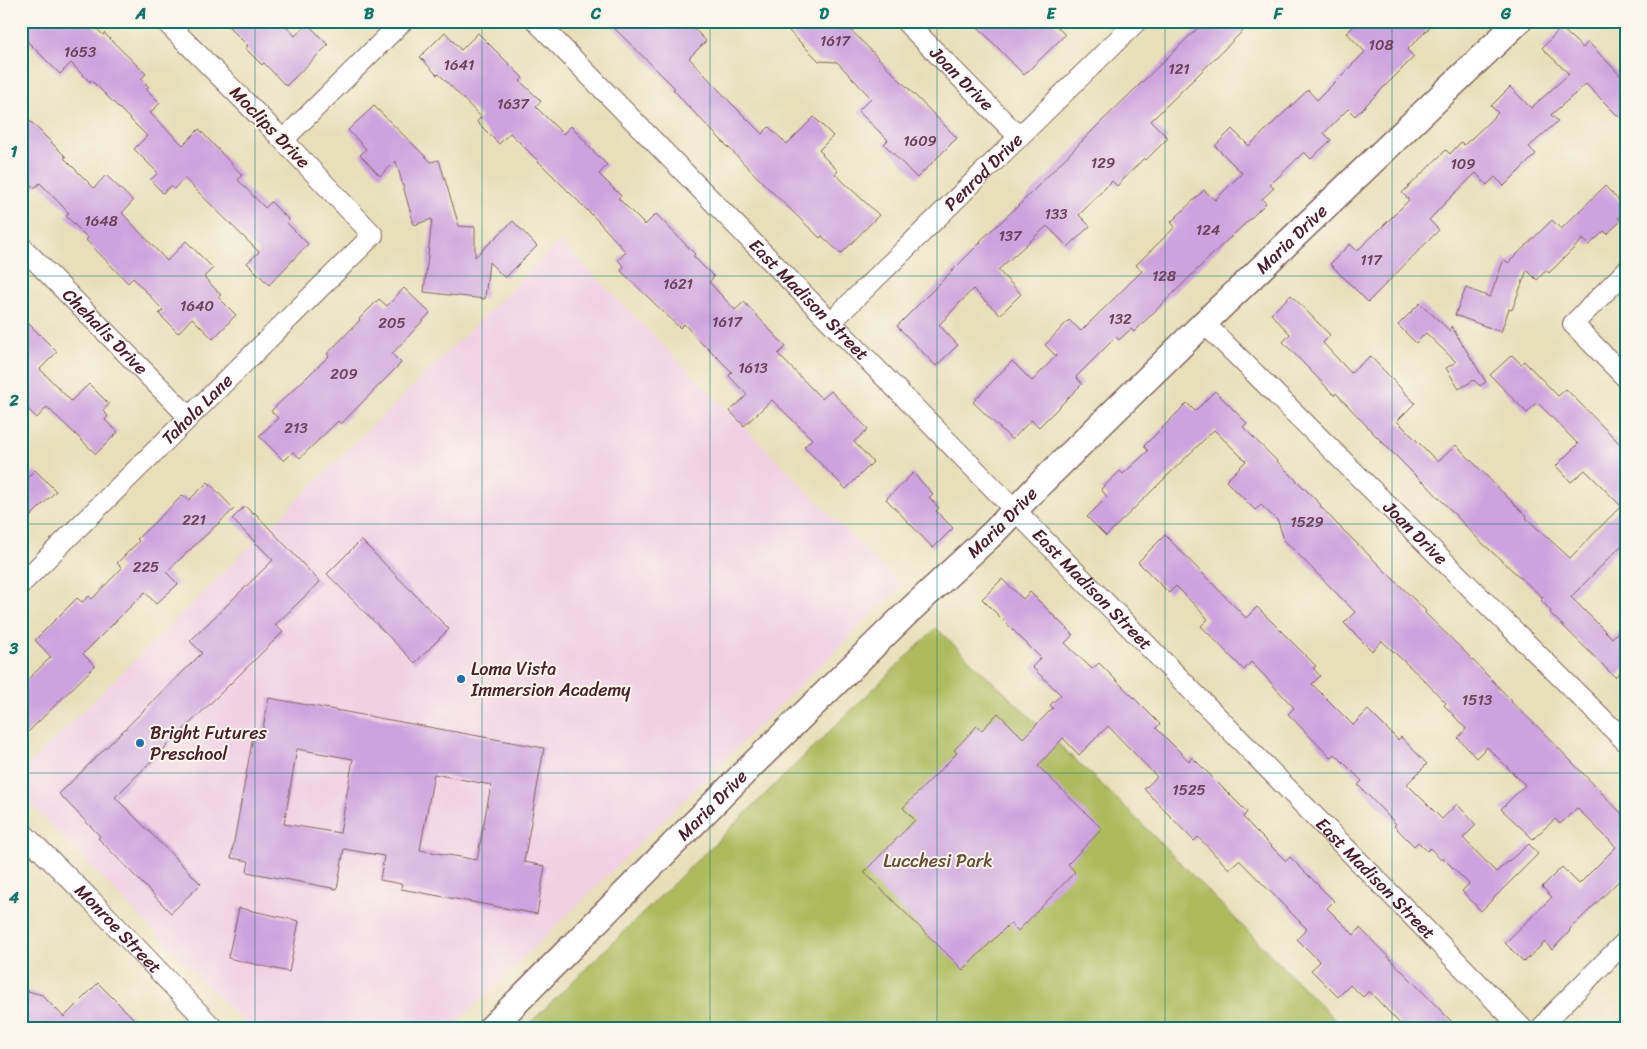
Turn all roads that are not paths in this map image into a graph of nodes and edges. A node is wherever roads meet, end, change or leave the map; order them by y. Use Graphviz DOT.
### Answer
graph roads {
  1 [pos="165,21"];
  2 [pos="403,21"];
  3 [pos="536,21"];
  4 [pos="906,21"];
  5 [pos="1136,21"];
  6 [pos="1519,21"];
  7 [pos="1019,137"];
  8 [pos="283,140"];
  9 [pos="373,235"];
  10 [pos="21,246"];
  11 [pos="1626,271"];
  12 [pos="831,322"];
  13 [pos="1204,323"];
  14 [pos="1626,378"];
  15 [pos="189,417"];
  16 [pos="1014,510"];
  17 [pos="21,584"];
  18 [pos="1626,742"];
  19 [pos="21,831"];
  20 [pos="1626,941"];
  21 [pos="213,1028"];
  22 [pos="490,1028"];
  23 [pos="1522,1028"];
  24 [pos="1542,1028"];
  1 -- 8 [label="street, Moclips Drive"];
  2 -- 8 [label="street"];
  3 -- 12 [label="street, East Madison Street"];
  4 -- 7 [label="street, Joan Drive"];
  5 -- 7 [label="street, Penrod Drive"];
  6 -- 13 [label="street, Maria Drive"];
  7 -- 12 [label="street, Penrod Drive"];
  8 -- 9 [label="street, Moclips Drive"];
  9 -- 15 [label="street, Tahola Lane"];
  10 -- 15 [label="street, Chehalis Drive"];
  11 -- 14 [label="street"];
  12 -- 16 [label="street, East Madison Street"];
  13 -- 16 [label="street, Maria Drive"];
  13 -- 18 [label="street, Joan Drive"];
  15 -- 17 [label="street, Tahola Lane"];
  16 -- 22 [label="street, Maria Drive"];
  16 -- 23 [label="street, East Madison Street"];
  19 -- 21 [label="street, Monroe Street"];
  20 -- 24 [label="street"];
}
